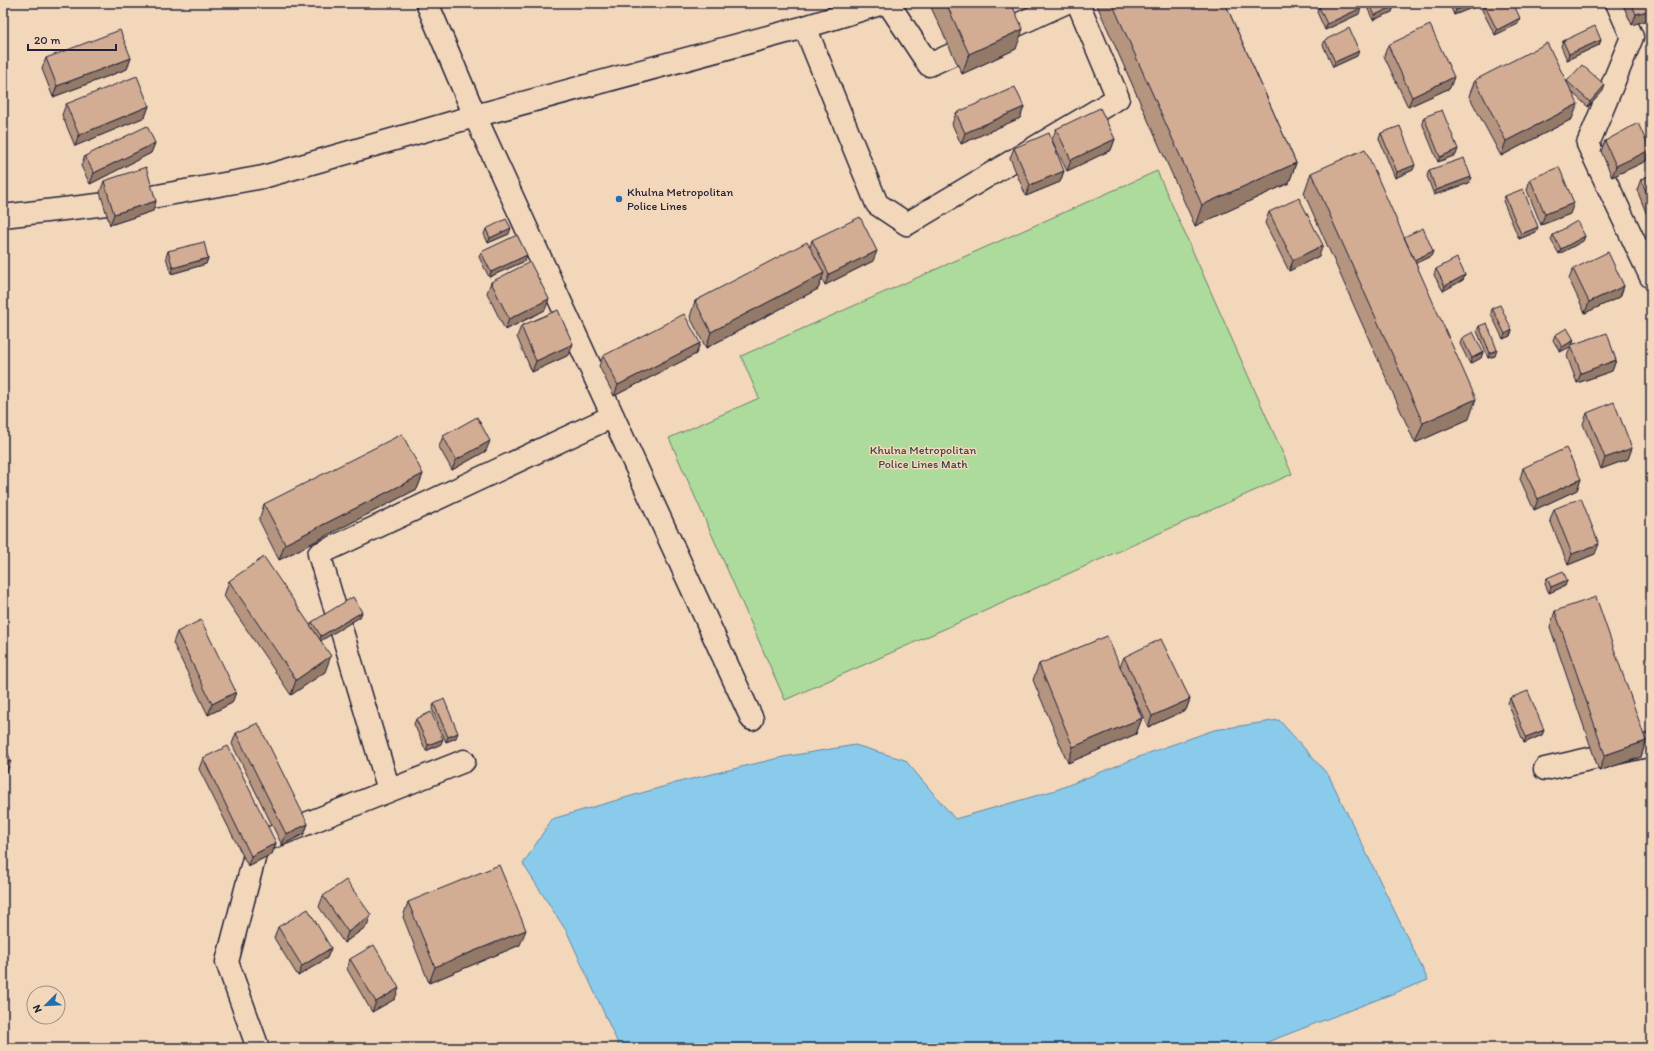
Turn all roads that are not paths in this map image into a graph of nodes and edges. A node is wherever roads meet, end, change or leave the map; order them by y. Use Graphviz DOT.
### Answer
graph roads {
  1 [pos="426,3"];
  2 [pos="882,3"];
  3 [pos="888,3"];
  4 [pos="1065,3"];
  5 [pos="1078,3"];
  6 [pos="1617,3"];
  7 [pos="805,27"];
  8 [pos="475,116"];
  9 [pos="3,216"];
  10 [pos="1649,269"];
  11 [pos="613,416"];
  12 [pos="752,719"];
  13 [pos="1651,745"];
  14 [pos="464,761"];
  15 [pos="1545,768"];
  16 [pos="389,790"];
  17 [pos="258,1048"];
  1 -- 8 [label="street"];
  2 -- 7 [label="street"];
  3 -- 4 [label="street"];
  5 -- 7 [label="street"];
  6 -- 10 [label="street"];
  7 -- 8 [label="street"];
  8 -- 9 [label="street"];
  8 -- 11 [label="street"];
  11 -- 12 [label="street"];
  11 -- 16 [label="street"];
  13 -- 15 [label="street"];
  14 -- 16 [label="street"];
  16 -- 17 [label="street"];
}
